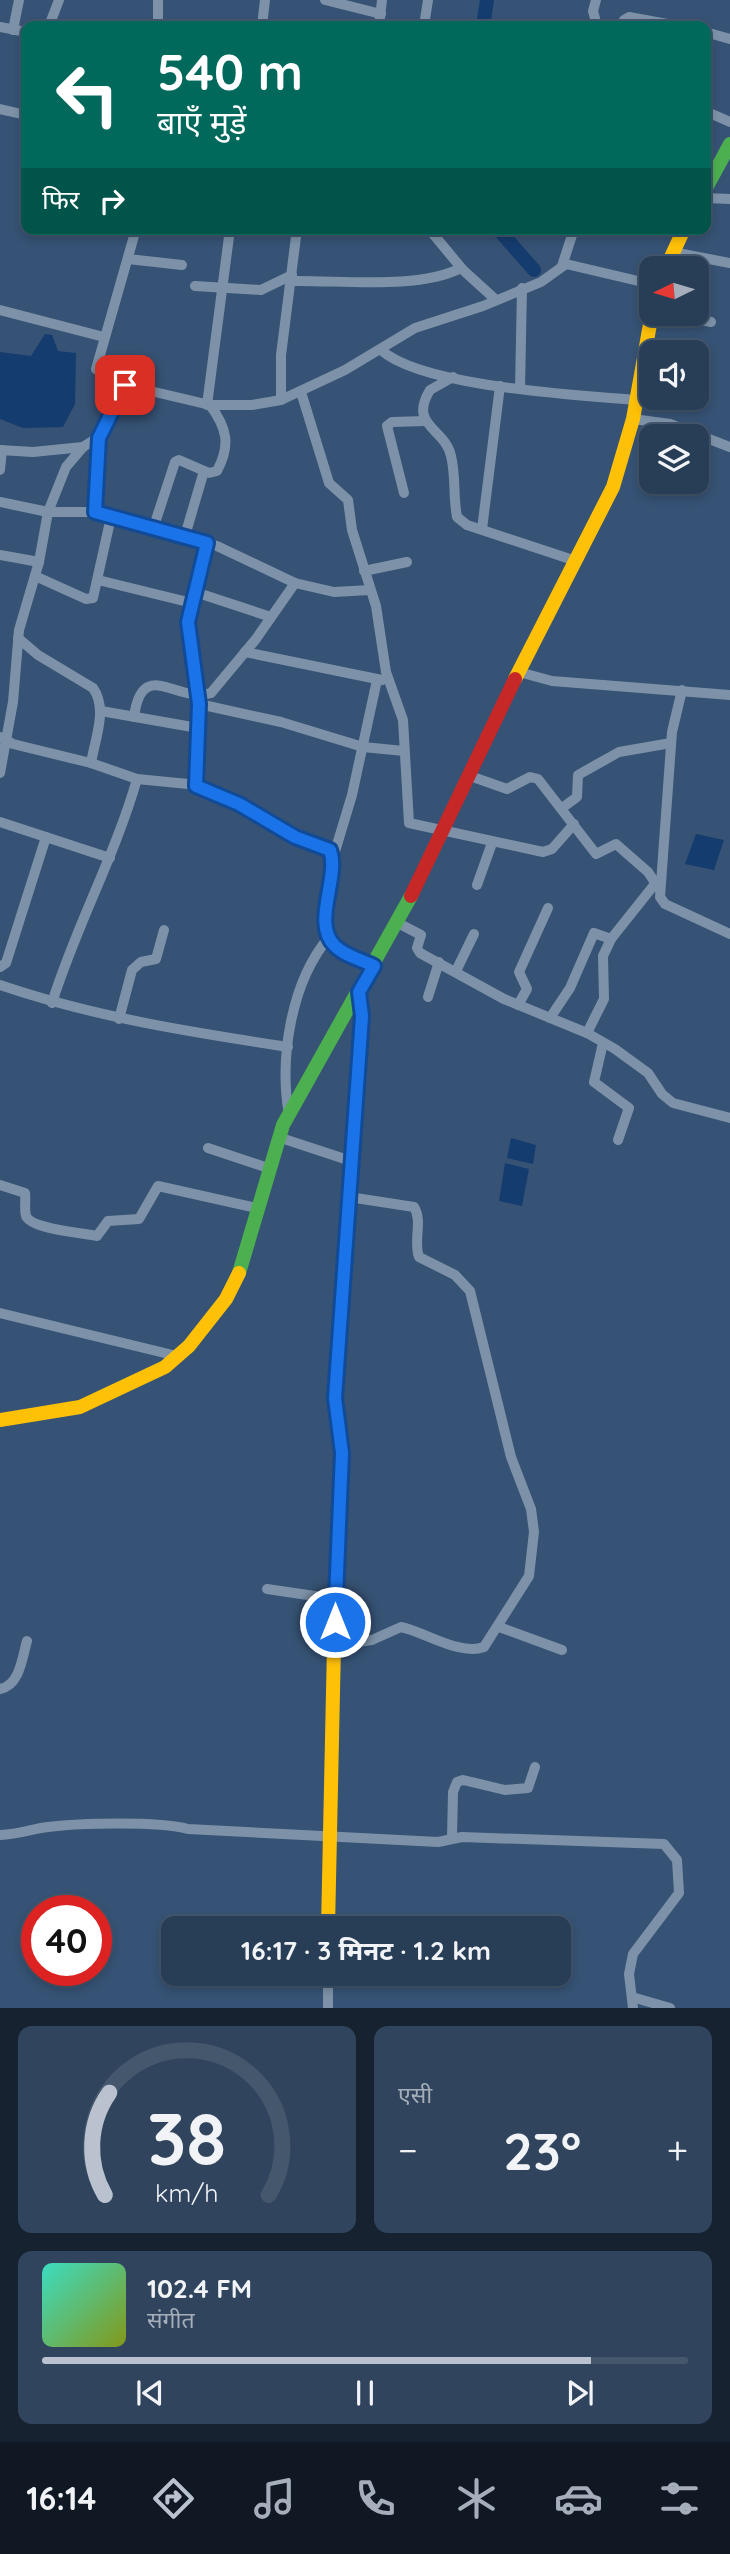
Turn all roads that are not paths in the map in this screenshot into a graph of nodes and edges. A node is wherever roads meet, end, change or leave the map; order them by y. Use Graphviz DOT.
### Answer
graph roads {
  1 [pos="19,0"];
  2 [pos="59,0"];
  3 [pos="158,0"];
  4 [pos="265,0"];
  5 [pos="325,0"];
  6 [pos="382,0"];
  7 [pos="428,0"];
  8 [pos="596,0"];
  9 [pos="381,14"];
  10 [pos="51,21"];
  11 [pos="158,21"];
  12 [pos="263,21"];
  13 [pos="380,21"];
  14 [pos="425,21"];
  15 [pos="596,21"];
  16 [pos="625,21"];
  17 [pos="651,21"];
  18 [pos="0,27"];
  19 [pos="13,30"];
  20 [pos="21,31"];
  21 [pos="711,34"];
  22 [pos="730,39"];
  23 [pos="0,109"];
  24 [pos="21,114"];
  25 [pos="711,114"];
  26 [pos="730,122"];
  27 [pos="730,144"];
  28 [pos="711,179"];
  29 [pos="711,198"];
  30 [pos="730,199"];
  31 [pos="134,235"];
  32 [pos="229,235"];
  33 [pos="296,235"];
  34 [pos="434,235"];
  35 [pos="572,235"];
  36 [pos="681,235"];
  37 [pos="672,252"];
  38 [pos="670,256"];
  39 [pos="128,259"];
  40 [pos="730,263"];
  41 [pos="182,265"];
  42 [pos="562,266"];
  43 [pos="465,272"];
  44 [pos="292,278"];
  45 [pos="639,281"];
  46 [pos="195,286"];
  47 [pos="522,288"];
  48 [pos="220,289"];
  49 [pos="496,300"];
  50 [pos="0,310"];
  51 [pos="104,337"];
  52 [pos="381,349"];
  53 [pos="453,377"];
  54 [pos="125,385"];
  55 [pos="500,386"];
  56 [pos="520,390"];
  57 [pos="301,392"];
  58 [pos="639,392"];
  59 [pos="281,400"];
  60 [pos="636,400"];
  61 [pos="209,405"];
  62 [pos="633,419"];
  63 [pos="425,421"];
  64 [pos="99,438"];
  65 [pos="83,447"];
  66 [pos="730,447"];
  67 [pos="1,450"];
  68 [pos="0,470"];
  69 [pos="204,471"];
  70 [pos="404,493"];
  71 [pos="0,502"];
  72 [pos="48,512"];
  73 [pos="95,512"];
  74 [pos="111,517"];
  75 [pos="153,529"];
  76 [pos="482,529"];
  77 [pos="184,539"];
  78 [pos="207,543"];
  79 [pos="0,555"];
  80 [pos="576,561"];
  81 [pos="39,562"];
  82 [pos="407,562"];
  83 [pos="364,570"];
  84 [pos="35,576"];
  85 [pos="98,580"];
  86 [pos="295,583"];
  87 [pos="370,590"];
  88 [pos="195,592"];
  89 [pos="192,603"];
  90 [pos="271,617"];
  91 [pos="18,638"];
  92 [pos="246,652"];
  93 [pos="519,672"];
  94 [pos="377,680"];
  95 [pos="389,680"];
  96 [pos="682,690"];
  97 [pos="730,695"];
  98 [pos="198,700"];
  99 [pos="101,711"];
  100 [pos="134,717"];
  101 [pos="198,729"];
  102 [pos="4,739"];
  103 [pos="671,743"];
  104 [pos="363,747"];
  105 [pos="404,751"];
  106 [pos="91,763"];
  107 [pos="0,773"];
  108 [pos="470,776"];
  109 [pos="136,779"];
  110 [pos="196,786"];
  111 [pos="562,808"];
  112 [pos="0,822"];
  113 [pos="574,824"];
  114 [pos="444,831"];
  115 [pos="46,837"];
  116 [pos="492,843"];
  117 [pos="110,858"];
  118 [pos="333,858"];
  119 [pos="477,885"];
  120 [pos="657,888"];
  121 [pos="548,908"];
  122 [pos="398,923"];
  123 [pos="164,930"];
  124 [pos="474,934"];
  125 [pos="730,934"];
  126 [pos="329,937"];
  127 [pos="611,939"];
  128 [pos="439,962"];
  129 [pos="374,966"];
  130 [pos="0,967"];
  131 [pos="456,971"];
  132 [pos="0,985"];
  133 [pos="359,992"];
  134 [pos="428,997"];
  135 [pos="52,1003"];
  136 [pos="518,1005"];
  137 [pos="550,1018"];
  138 [pos="119,1019"];
  139 [pos="587,1033"];
  140 [pos="603,1043"];
  141 [pos="288,1047"];
  142 [pos="289,1115"];
  143 [pos="730,1118"];
  144 [pos="278,1137"];
  145 [pos="618,1140"];
  146 [pos="208,1149"];
  147 [pos="351,1161"];
  148 [pos="268,1168"];
  149 [pos="0,1185"];
  150 [pos="349,1196"];
  151 [pos="257,1208"];
  152 [pos="0,1313"];
  153 [pos="177,1356"];
  154 [pos="0,1420"];
  155 [pos="267,1589"];
  156 [pos="335,1598"];
  157 [pos="499,1627"];
  158 [pos="27,1642"];
  159 [pos="336,1645"];
  160 [pos="562,1650"];
  161 [pos="0,1689"];
  162 [pos="535,1767"];
  163 [pos="0,1835"];
  164 [pos="328,1836"];
  165 [pos="452,1838"];
  166 [pos="328,1916"];
  167 [pos="328,1986"];
  168 [pos="633,2003"];
  169 [pos="328,2008"];
  170 [pos="670,2008"];
  1 -- 19 [label="street"];
  2 -- 10 [label="street"];
  3 -- 11 [label="street"];
  4 -- 12 [label="street"];
  5 -- 9 [label="street"];
  6 -- 9 [label="street"];
  7 -- 14 [label="street"];
  8 -- 15 [label="street"];
  9 -- 13 [label="street"];
  16 -- 17 [label="street"];
  18 -- 19 [label="street"];
  19 -- 20 [label="street"];
  21 -- 22 [label="street"];
  23 -- 24 [label="street"];
  25 -- 26 [label="street"];
  27 -- 28 [label="street"];
  29 -- 30 [label="street"];
  31 -- 39 [label="street"];
  32 -- 48 [label="street"];
  33 -- 44 [label="street"];
  34 -- 43 [label="street"];
  35 -- 42 [label="street"];
  36 -- 37 [label="street"];
  37 -- 38 [label="street"];
  37 -- 40 [label="street"];
  39 -- 41 [label="street"];
  39 -- 51 [label="street"];
  42 -- 45 [label="street"];
  42 -- 47 [label="street"];
  43 -- 44 [label="street"];
  43 -- 49 [label="street"];
  44 -- 48 [label="street"];
  44 -- 59 [label="street"];
  46 -- 48 [label="street"];
  47 -- 49 [label="street"];
  47 -- 56 [label="street"];
  48 -- 61 [label="street"];
  49 -- 52 [label="street"];
  50 -- 51 [label="street"];
  51 -- 54 [label="street"];
  52 -- 53 [label="street"];
  52 -- 57 [label="street"];
  53 -- 55 [label="street"];
  53 -- 63 [label="street"];
  54 -- 61 [label="street"];
  54 -- 64 [label="street"];
  55 -- 56 [label="street"];
  55 -- 76 [label="street"];
  56 -- 60 [label="street"];
  57 -- 59 [label="street"];
  57 -- 83 [label="street"];
  58 -- 60 [label="street"];
  59 -- 61 [label="street"];
  60 -- 62 [label="street"];
  61 -- 69 [label="street"];
  62 -- 66 [label="street"];
  62 -- 80 [label="street"];
  63 -- 70 [label="street"];
  63 -- 76 [label="street"];
  64 -- 65 [label="street"];
  64 -- 73 [label="street"];
  65 -- 67 [label="street"];
  65 -- 72 [label="street"];
  67 -- 68 [label="street"];
  69 -- 75 [label="street"];
  69 -- 77 [label="street"];
  71 -- 72 [label="street"];
  72 -- 73 [label="street"];
  72 -- 81 [label="street"];
  73 -- 74 [label="street"];
  74 -- 75 [label="street"];
  74 -- 85 [label="street"];
  75 -- 77 [label="street"];
  76 -- 80 [label="street"];
  77 -- 78 [label="street"];
  78 -- 86 [label="street"];
  78 -- 88 [label="street"];
  79 -- 81 [label="street"];
  80 -- 93 [label="street"];
  81 -- 84 [label="street"];
  82 -- 83 [label="street"];
  83 -- 87 [label="street"];
  84 -- 85 [label="street"];
  84 -- 91 [label="street"];
  85 -- 89 [label="street"];
  86 -- 87 [label="street"];
  86 -- 90 [label="street"];
  87 -- 95 [label="street"];
  88 -- 89 [label="street"];
  88 -- 90 [label="street"];
  89 -- 98 [label="street"];
  90 -- 92 [label="street"];
  91 -- 99 [label="street"];
  91 -- 102 [label="street"];
  92 -- 94 [label="street"];
  92 -- 98 [label="street"];
  93 -- 96 [label="street"];
  93 -- 108 [label="street"];
  94 -- 95 [label="street"];
  94 -- 104 [label="street"];
  95 -- 105 [label="street"];
  96 -- 97 [label="street"];
  96 -- 103 [label="street"];
  98 -- 100 [label="street"];
  98 -- 101 [label="street"];
  98 -- 104 [label="street"];
  99 -- 100 [label="street"];
  99 -- 106 [label="street"];
  100 -- 101 [label="street"];
  101 -- 110 [label="street"];
  102 -- 106 [label="street"];
  102 -- 107 [label="street"];
  103 -- 111 [label="street"];
  103 -- 120 [label="street"];
  104 -- 105 [label="street"];
  104 -- 118 [label="street"];
  105 -- 114 [label="street"];
  106 -- 109 [label="street"];
  108 -- 111 [label="street"];
  108 -- 114 [label="street"];
  109 -- 110 [label="street"];
  109 -- 117 [label="street"];
  110 -- 118 [label="street"];
  111 -- 113 [label="street"];
  112 -- 115 [label="street"];
  113 -- 116 [label="street"];
  113 -- 120 [label="street"];
  114 -- 116 [label="street"];
  114 -- 122 [label="street"];
  115 -- 117 [label="street"];
  115 -- 130 [label="street"];
  116 -- 119 [label="street"];
  117 -- 135 [label="street"];
  118 -- 126 [label="street"];
  120 -- 125 [label="street"];
  120 -- 127 [label="street"];
  121 -- 136 [label="street"];
  122 -- 128 [label="street"];
  122 -- 129 [label="street"];
  123 -- 138 [label="street"];
  124 -- 131 [label="street"];
  126 -- 129 [label="street"];
  126 -- 141 [label="street"];
  127 -- 137 [label="street"];
  127 -- 139 [label="street"];
  128 -- 131 [label="street"];
  128 -- 134 [label="street"];
  129 -- 133 [label="street"];
  131 -- 136 [label="street"];
  132 -- 135 [label="street"];
  133 -- 142 [label="street"];
  133 -- 147 [label="street"];
  135 -- 138 [label="street"];
  136 -- 137 [label="street"];
  137 -- 139 [label="street"];
  138 -- 141 [label="street"];
  139 -- 140 [label="street"];
  140 -- 143 [label="street"];
  140 -- 145 [label="street"];
  141 -- 142 [label="street"];
  142 -- 144 [label="street"];
  144 -- 147 [label="street"];
  144 -- 148 [label="street"];
  146 -- 148 [label="street"];
  147 -- 150 [label="street"];
  148 -- 151 [label="street"];
  149 -- 151 [label="street"];
  150 -- 156 [label="street"];
  150 -- 157 [label="street"];
  151 -- 153 [label="street"];
  152 -- 153 [label="street"];
  153 -- 154 [label="street"];
  155 -- 156 [label="street"];
  156 -- 159 [label="street"];
  157 -- 159 [label="street"];
  157 -- 160 [label="street"];
  158 -- 161 [label="street"];
  159 -- 164 [label="street"];
  162 -- 165 [label="street"];
  163 -- 164 [label="street"];
  164 -- 165 [label="street"];
  164 -- 166 [label="street"];
  165 -- 168 [label="street"];
  167 -- 169 [label="street"];
  168 -- 170 [label="street"];
}
